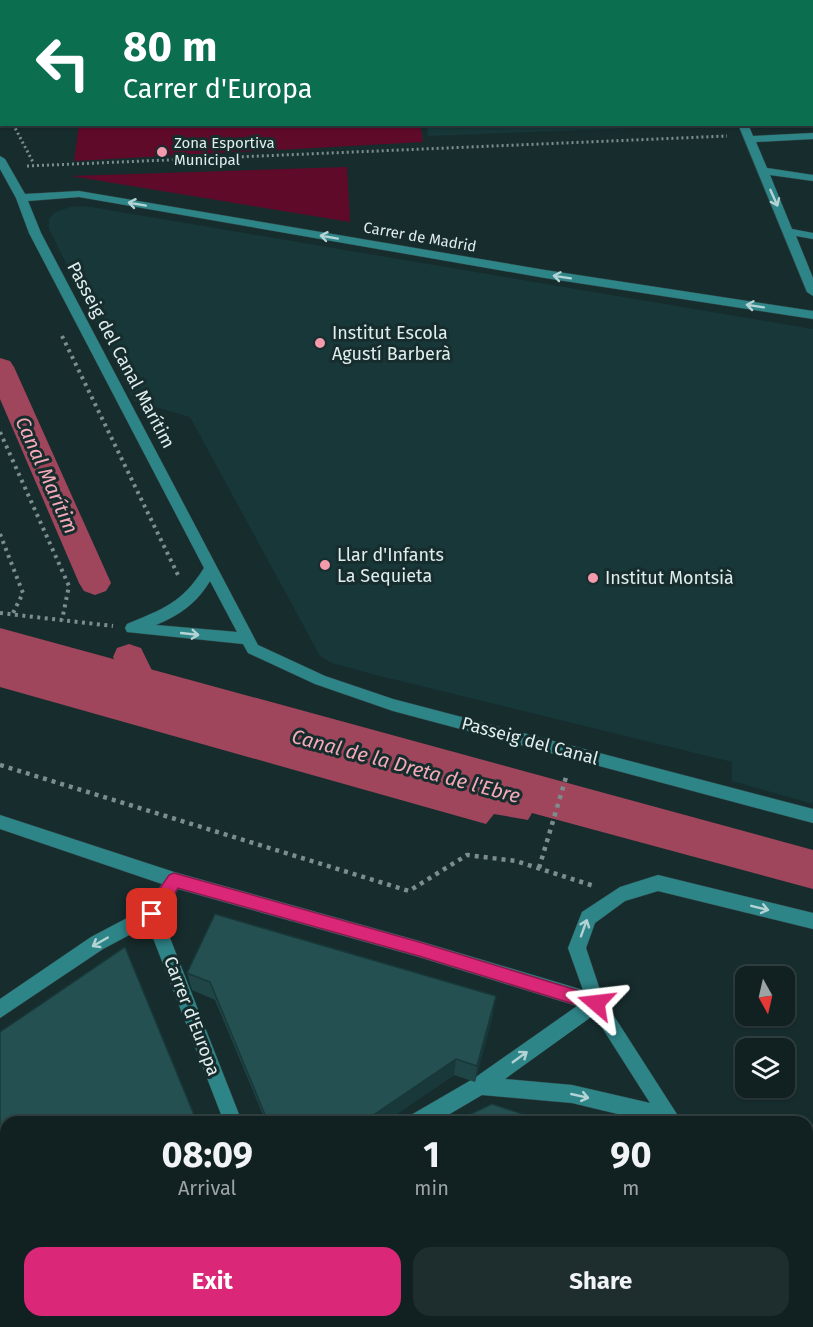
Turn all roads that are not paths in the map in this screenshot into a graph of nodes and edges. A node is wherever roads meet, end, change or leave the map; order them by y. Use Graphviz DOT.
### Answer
graph roads {
  1 [pos="743,126"];
  2 [pos="813,136"];
  3 [pos="748,138"];
  4 [pos="0,159"];
  5 [pos="762,171"];
  6 [pos="813,178"];
  7 [pos="21,198"];
  8 [pos="789,231"];
  9 [pos="813,236"];
  10 [pos="813,292"];
  11 [pos="813,315"];
  12 [pos="211,568"];
  13 [pos="250,644"];
  14 [pos="813,816"];
  15 [pos="0,822"];
  16 [pos="174,880"];
  17 [pos="152,914"];
  18 [pos="813,921"];
  19 [pos="596,1003"];
  20 [pos="0,1009"];
  21 [pos="480,1086"];
  22 [pos="231,1116"];
  23 [pos="428,1116"];
  24 [pos="659,1116"];
  25 [pos="669,1116"];
  1 -- 3 [label="street"];
  2 -- 3 [label="street"];
  3 -- 5 [label="street"];
  4 -- 7 [label="street, Passeig del Canal Marítim"];
  5 -- 6 [label="street"];
  5 -- 8 [label="street, one-way"];
  11 -- 7 [label="street, Carrer de Madrid, one-way"];
  7 -- 12 [label="street, Passeig del Canal Marítim"];
  8 -- 9 [label="street"];
  8 -- 10 [label="street"];
  12 -- 13 [label="street, Passeig del Canal Marítim"];
  12 -- 13 [label="street, one-way"];
  13 -- 14 [label="street, Passeig del Canal"];
  15 -- 16 [label="street"];
  16 -- 17 [label="street"];
  16 -- 19 [label="street"];
  17 -- 20 [label="street, one-way"];
  17 -- 22 [label="street, Carrer d'Europa"];
  19 -- 18 [label="street, one-way"];
  21 -- 19 [label="street, one-way"];
  19 -- 25 [label="street"];
  21 -- 23 [label="street"];
  21 -- 24 [label="street, one-way"];
}
